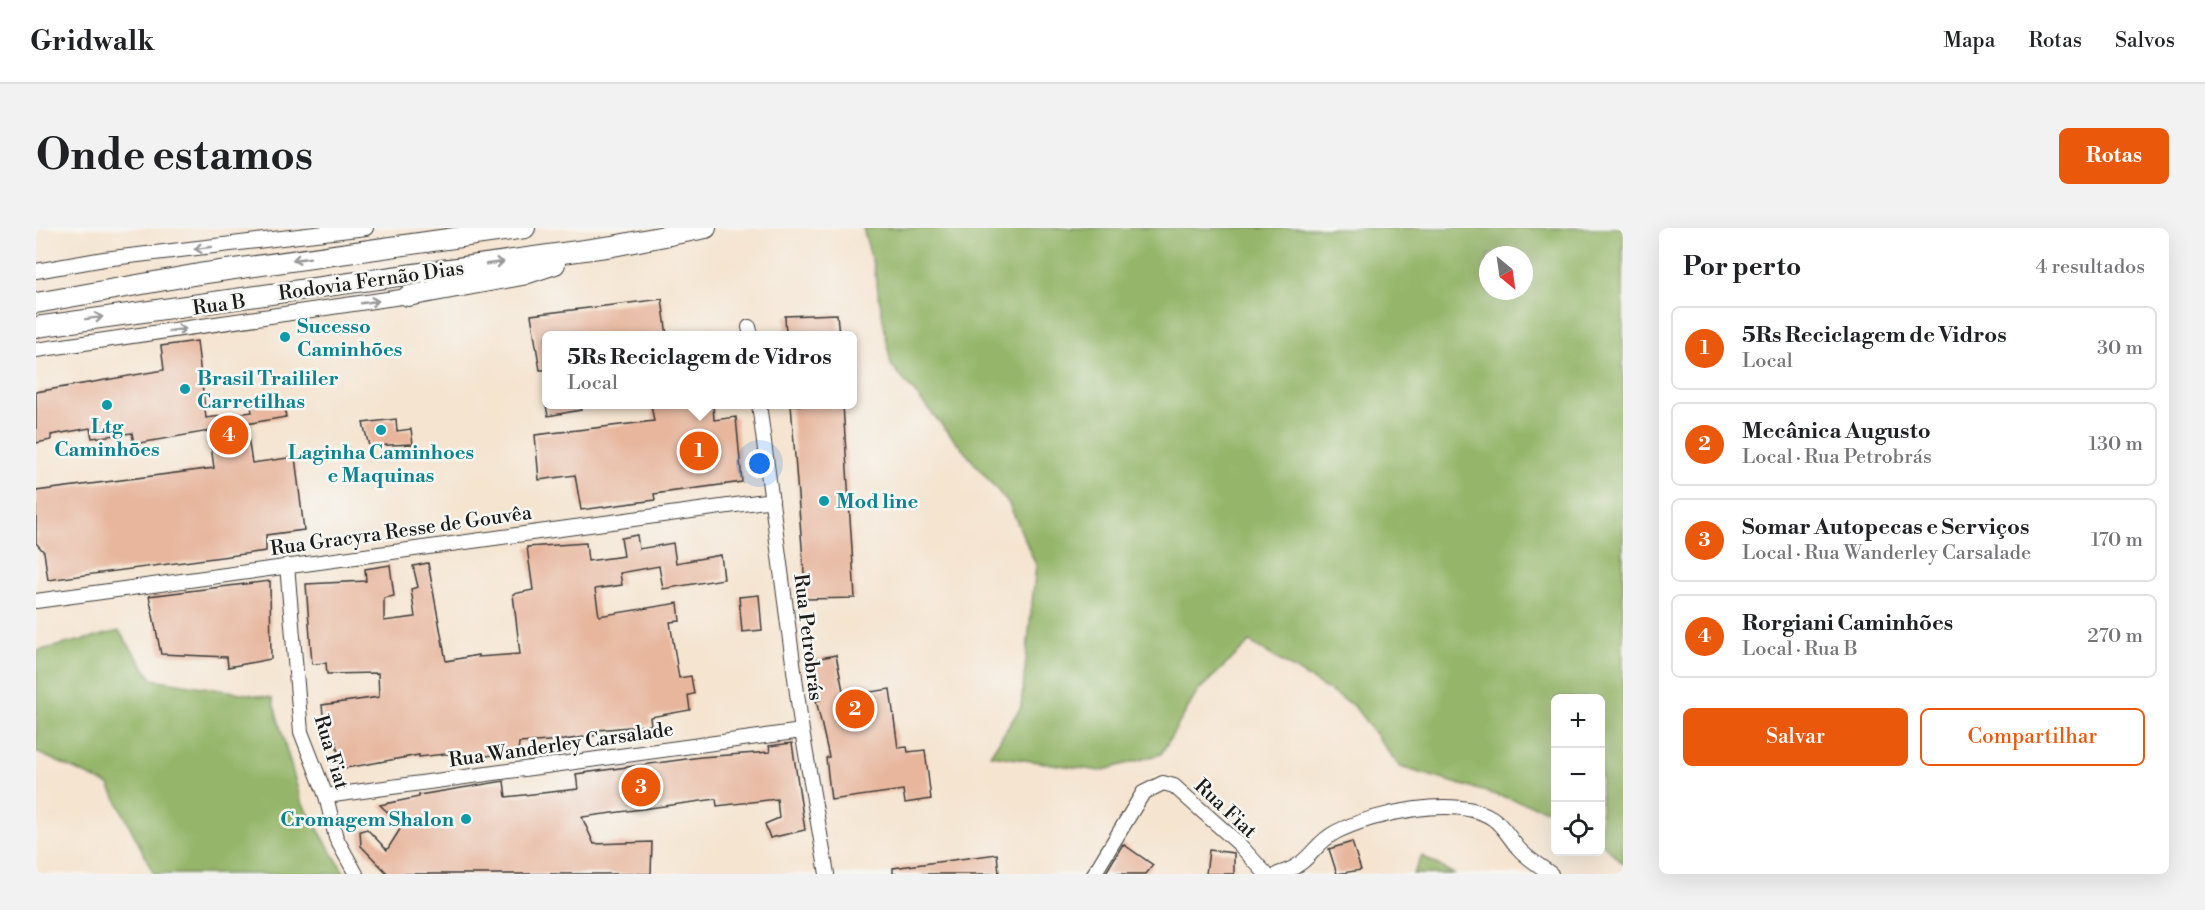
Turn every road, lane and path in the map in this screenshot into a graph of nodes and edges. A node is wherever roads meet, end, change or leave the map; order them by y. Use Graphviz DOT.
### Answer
graph roads {
  1 [pos="366,228"];
  2 [pos="525,228"];
  3 [pos="706,228"];
  4 [pos="613,246"];
  5 [pos="36,272"];
  6 [pos="408,296"];
  7 [pos="42,300"];
  8 [pos="36,327"];
  9 [pos="36,350"];
  10 [pos="760,409"];
  11 [pos="771,500"];
  12 [pos="287,565"];
  13 [pos="36,601"];
  14 [pos="802,731"];
  15 [pos="326,795"];
  16 [pos="356,874"];
  17 [pos="827,874"];
  18 [pos="1094,874"];
  19 [pos="1266,874"];
  20 [pos="1278,874"];
  21 [pos="1551,874"];
  1 -- 5 [label="street, one-way"];
  2 -- 7 [label="highway, Rodovia Fernão Dias, one-way"];
  3 -- 4 [label="highway, Rodovia Fernão Dias"];
  4 -- 6 [label="highway"];
  8 -- 4 [label="highway, Rodovia Fernão Dias, one-way"];
  9 -- 6 [label="street, Rua B, one-way"];
  10 -- 11 [label="street, Rua Petrobrás"];
  11 -- 12 [label="street, Rua Gracyra Resse de Gouvêa"];
  11 -- 14 [label="street, Rua Petrobrás"];
  12 -- 13 [label="street, Rua Gracyra Resse de Gouvêa"];
  12 -- 15 [label="street, Rua Fiat"];
  14 -- 15 [label="street, Rua Wanderley Carsalade"];
  14 -- 17 [label="street, Rua Petrobrás"];
  15 -- 16 [label="street, Rua Fiat"];
  18 -- 19 [label="street, Rua Fiat"];
  20 -- 21 [label="street"];
}
